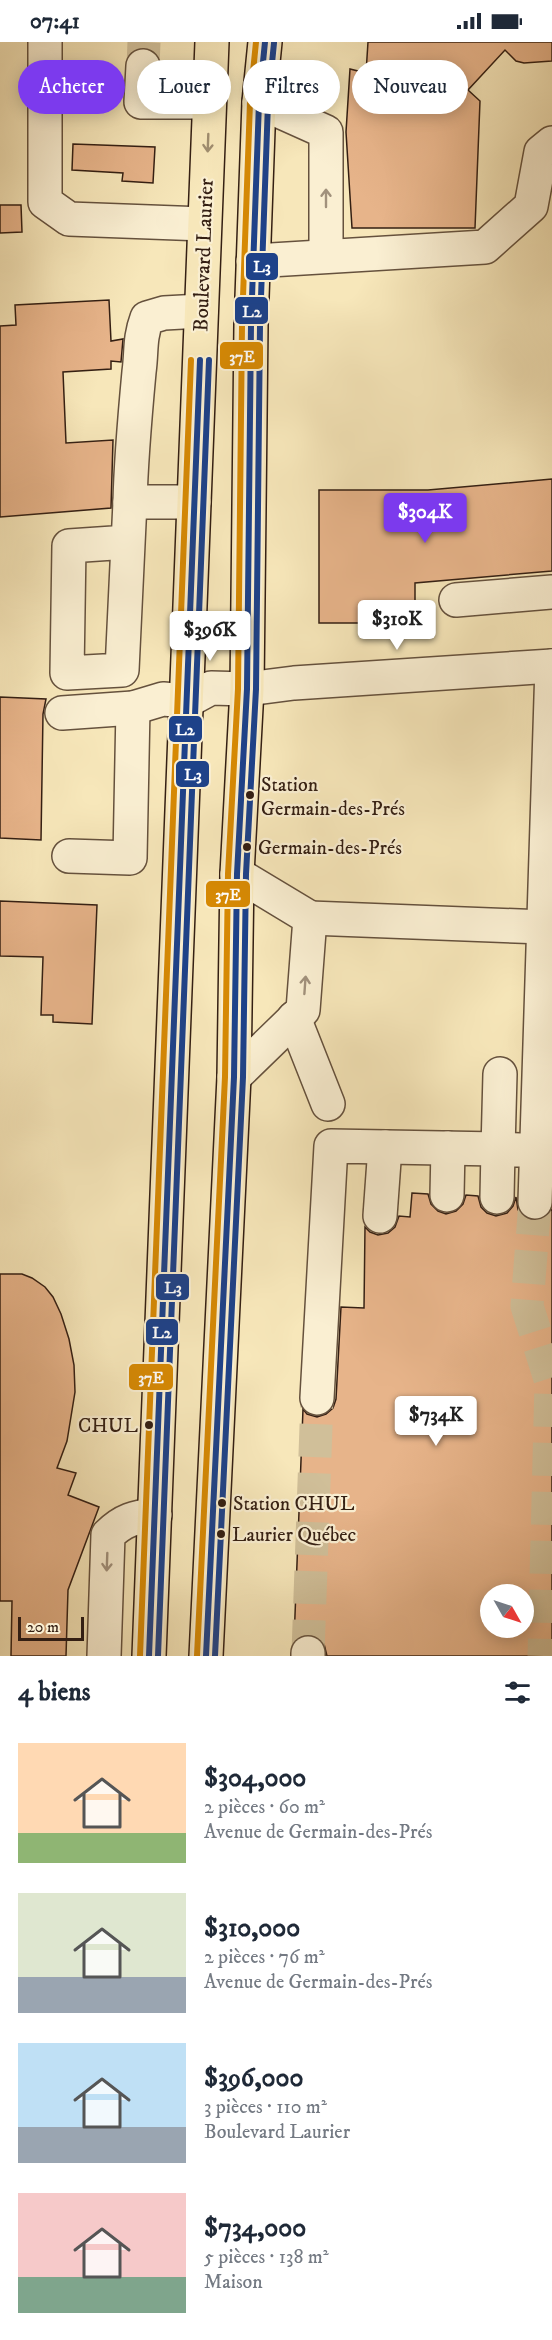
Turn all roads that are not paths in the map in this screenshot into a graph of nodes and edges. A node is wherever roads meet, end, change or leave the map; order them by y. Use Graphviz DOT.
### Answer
graph roads {
  1 [pos="45,42"];
  2 [pos="212,42"];
  3 [pos="265,42"];
  4 [pos="211,60"];
  5 [pos="263,60"];
  6 [pos="209,114"];
  7 [pos="259,114"];
  8 [pos="286,114"];
  9 [pos="552,143"];
  10 [pos="204,224"];
  11 [pos="326,256"];
  12 [pos="253,261"];
  13 [pos="201,311"];
  14 [pos="130,502"];
  15 [pos="194,502"];
  16 [pos="128,542"];
  17 [pos="552,592"];
  18 [pos="456,600"];
  19 [pos="552,666"];
  20 [pos="248,688"];
  21 [pos="187,701"];
  22 [pos="133,708"];
  23 [pos="62,713"];
  24 [pos="69,856"];
  25 [pos="237,874"];
  26 [pos="310,918"];
  27 [pos="544,927"];
  28 [pos="294,1018"];
  29 [pos="500,1074"];
  30 [pos="234,1077"];
  31 [pos="328,1104"];
  32 [pos="385,1147"];
  33 [pos="448,1148"];
  34 [pos="498,1149"];
  35 [pos="537,1150"];
  36 [pos="447,1195"];
  37 [pos="497,1197"];
  38 [pos="535,1202"];
  39 [pos="380,1216"];
  40 [pos="317,1398"];
  41 [pos="155,1515"];
  42 [pos="104,1656"];
  43 [pos="149,1656"];
  44 [pos="207,1656"];
  1 -- 10 [label="street"];
  2 -- 4 [label="main road, Boulevard Laurier"];
  3 -- 5 [label="main road"];
  6 -- 10 [label="main road, Boulevard Laurier, one-way"];
  7 -- 12 [label="main road"];
  11 -- 8 [label="street, one-way"];
  9 -- 11 [label="street"];
  10 -- 13 [label="main road, Boulevard Laurier"];
  11 -- 12 [label="street"];
  12 -- 20 [label="main road"];
  13 -- 14 [label="street"];
  13 -- 15 [label="main road, Boulevard Laurier"];
  14 -- 15 [label="street"];
  14 -- 16 [label="street"];
  15 -- 21 [label="main road, Boulevard Laurier"];
  17 -- 18 [label="street"];
  19 -- 20 [label="street"];
  19 -- 27 [label="street"];
  20 -- 21 [label="street"];
  20 -- 25 [label="main road"];
  21 -- 22 [label="street"];
  21 -- 41 [label="main road, Boulevard Laurier"];
  22 -- 23 [label="street"];
  22 -- 24 [label="street"];
  25 -- 26 [label="street"];
  25 -- 30 [label="main road"];
  26 -- 27 [label="street"];
  28 -- 26 [label="street, one-way"];
  27 -- 35 [label="street"];
  28 -- 30 [label="street"];
  28 -- 31 [label="street"];
  29 -- 34 [label="street"];
  30 -- 44 [label="main road"];
  32 -- 33 [label="street"];
  32 -- 39 [label="street"];
  32 -- 40 [label="street"];
  33 -- 34 [label="street"];
  33 -- 36 [label="street"];
  34 -- 35 [label="street"];
  34 -- 37 [label="street"];
  35 -- 38 [label="street"];
  41 -- 42 [label="street, one-way"];
  41 -- 43 [label="main road, Boulevard Laurier"];
}
